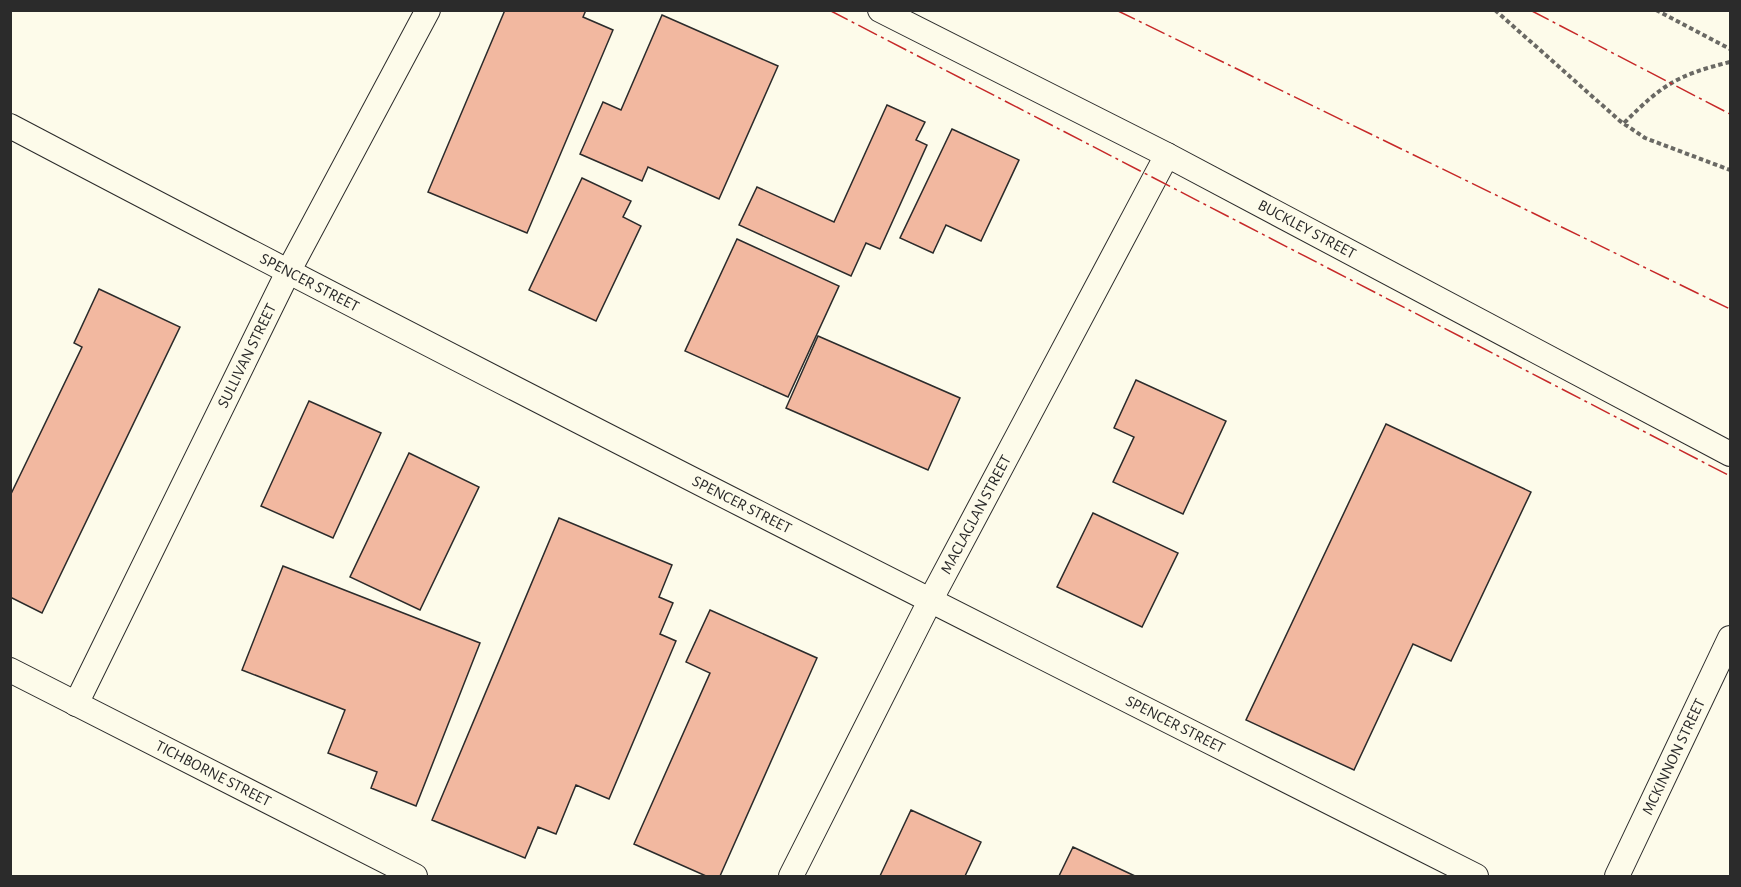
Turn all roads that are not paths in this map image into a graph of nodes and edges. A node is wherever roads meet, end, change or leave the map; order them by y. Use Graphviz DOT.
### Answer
graph roads {
  1 [pos="428,10"];
  2 [pos="880,10"];
  3 [pos="10,126"];
  4 [pos="1167,155"];
  5 [pos="288,272"];
  6 [pos="1731,454"];
  7 [pos="930,601"];
  8 [pos="1731,638"];
  9 [pos="10,670"];
  10 [pos="76,704"];
  11 [pos="415,876"];
  12 [pos="791,876"];
  13 [pos="1476,876"];
  14 [pos="1617,876"];
  1 -- 5 [label="street, SULLIVAN STREET"];
  2 -- 4 [label="street, BUCKLEY STREET"];
  3 -- 5 [label="street, SPENCER STREET"];
  4 -- 6 [label="street, BUCKLEY STREET"];
  4 -- 7 [label="street, MACLAGLAN STREET"];
  5 -- 7 [label="street, SPENCER STREET"];
  5 -- 10 [label="street, SULLIVAN STREET"];
  7 -- 12 [label="street, MACLAGLAN STREET"];
  7 -- 13 [label="street, SPENCER STREET"];
  8 -- 14 [label="street, MCKINNON STREET"];
  9 -- 10 [label="street, TICHBORNE STREET"];
  10 -- 11 [label="street, TICHBORNE STREET"];
}
